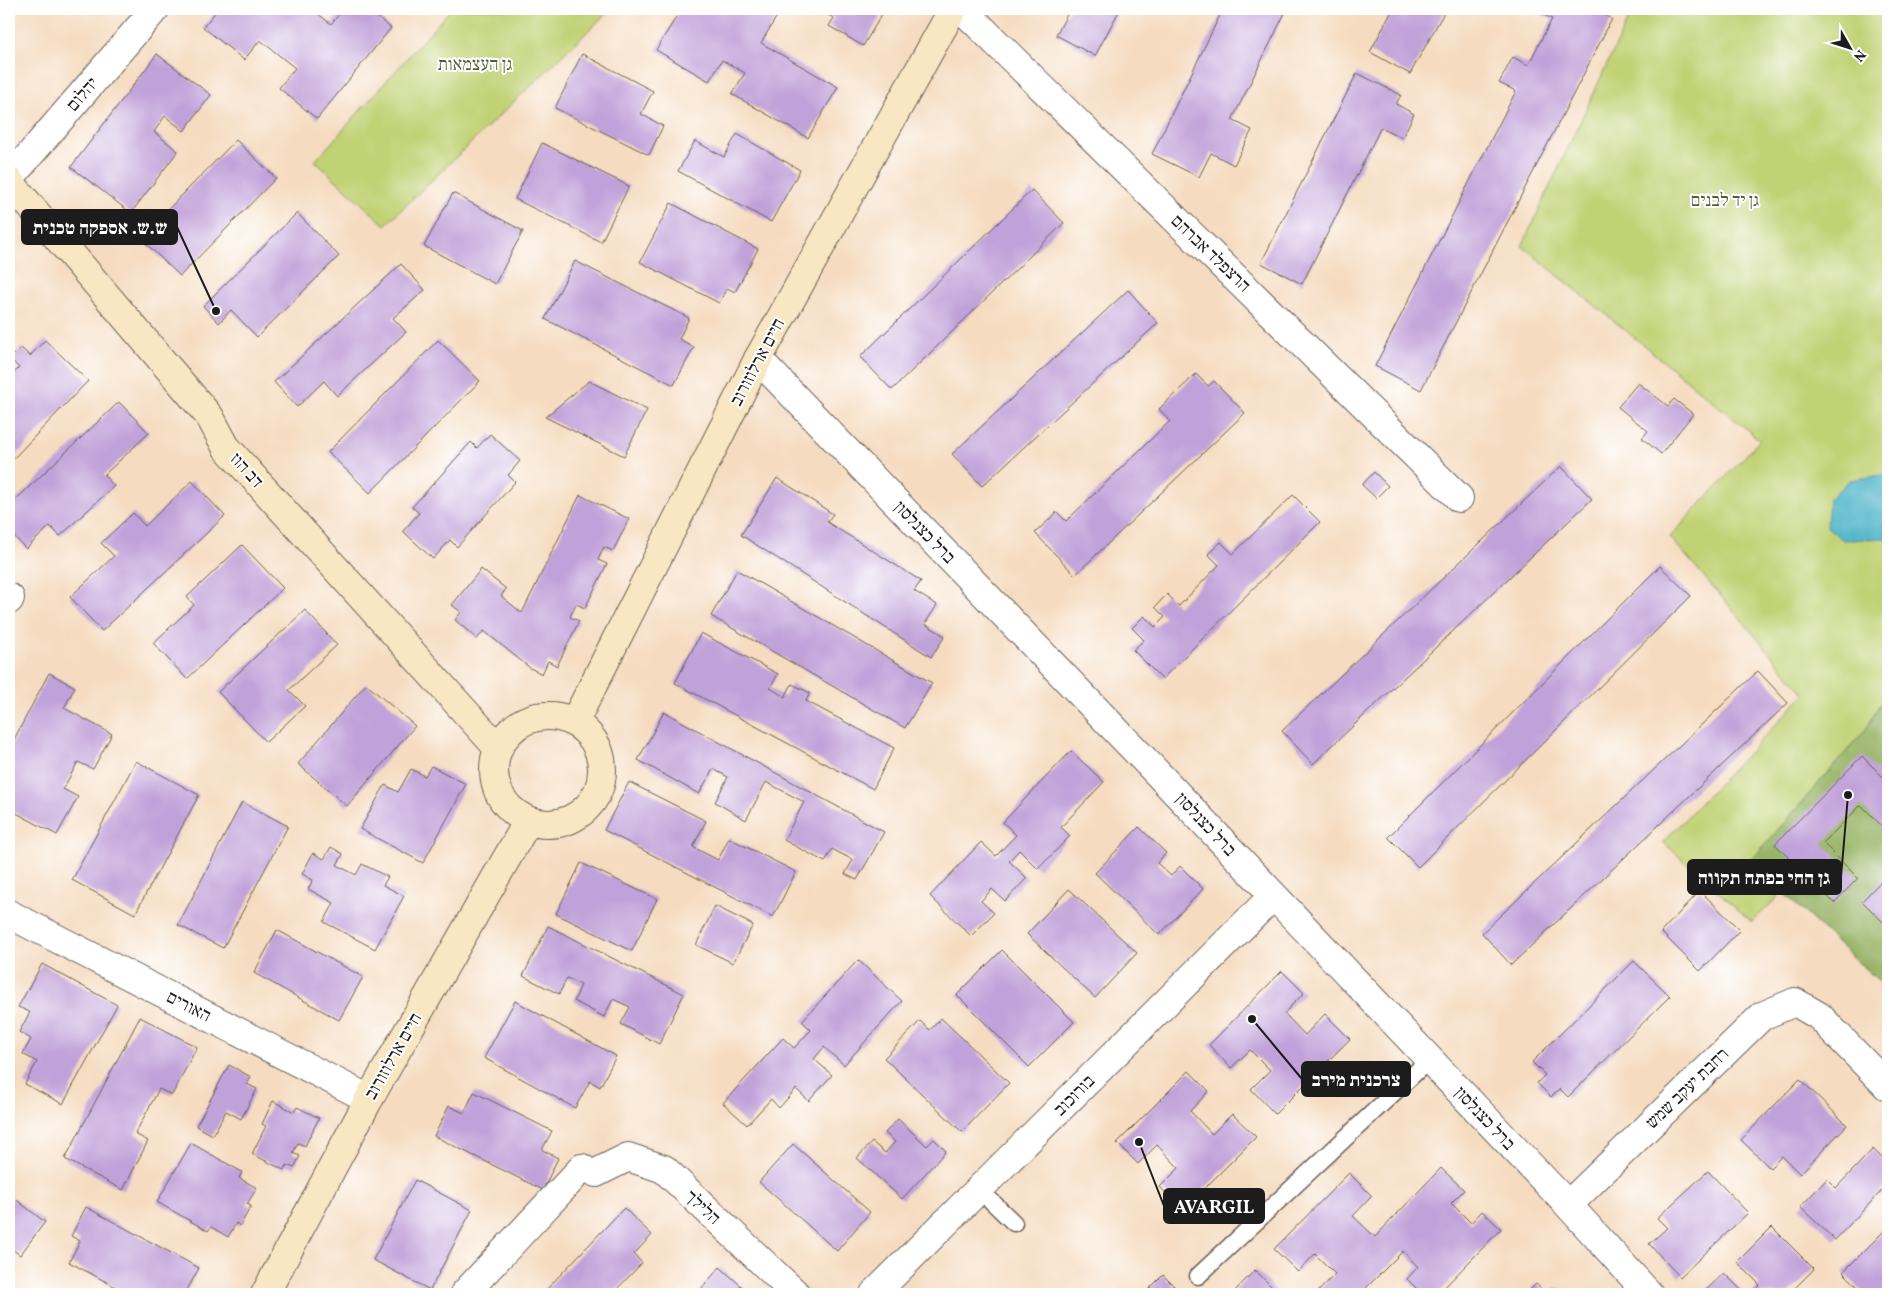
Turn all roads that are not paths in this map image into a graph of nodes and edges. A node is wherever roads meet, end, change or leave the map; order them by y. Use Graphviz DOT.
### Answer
graph roads {
  1 [pos="155,9"];
  2 [pos="953,9"];
  3 [pos="962,9"];
  4 [pos="9,180"];
  5 [pos="758,359"];
  6 [pos="1459,498"];
  7 [pos="574,723"];
  8 [pos="498,748"];
  9 [pos="528,822"];
  10 [pos="1273,896"];
  11 [pos="9,914"];
  12 [pos="1430,1059"];
  13 [pos="1888,1087"];
  14 [pos="368,1099"];
  15 [pos="979,1189"];
  16 [pos="1568,1206"];
  17 [pos="1014,1223"];
  18 [pos="1198,1276"];
  19 [pos="265,1294"];
  20 [pos="464,1294"];
  21 [pos="796,1294"];
  22 [pos="874,1294"];
  23 [pos="1649,1294"];
  1 -- 4 [label="street, יהלום"];
  2 -- 5 [label="street, חיים ארלוזורוב"];
  3 -- 6 [label="street, הרצפלד אברהם"];
  4 -- 8 [label="street, דב הוז"];
  5 -- 7 [label="street, חיים ארלוזורוב"];
  5 -- 10 [label="street, ברל כצנלסון"];
  7 -- 8 [label="street"];
  7 -- 9 [label="street"];
  8 -- 9 [label="street"];
  9 -- 14 [label="street, חיים ארלוזורוב"];
  10 -- 12 [label="street, ברל כצנלסון"];
  10 -- 15 [label="street, בורוכוב"];
  11 -- 14 [label="street, האורים"];
  12 -- 16 [label="street, ברל כצנלסון"];
  12 -- 18 [label="lane"];
  13 -- 16 [label="street, רחבת יעקב שמש"];
  14 -- 19 [label="street, חיים ארלוזורוב"];
  15 -- 17 [label="lane"];
  15 -- 22 [label="street, בורוכוב"];
  16 -- 23 [label="street, ברל כצנלסון"];
  20 -- 21 [label="street, הלילך"];
}
